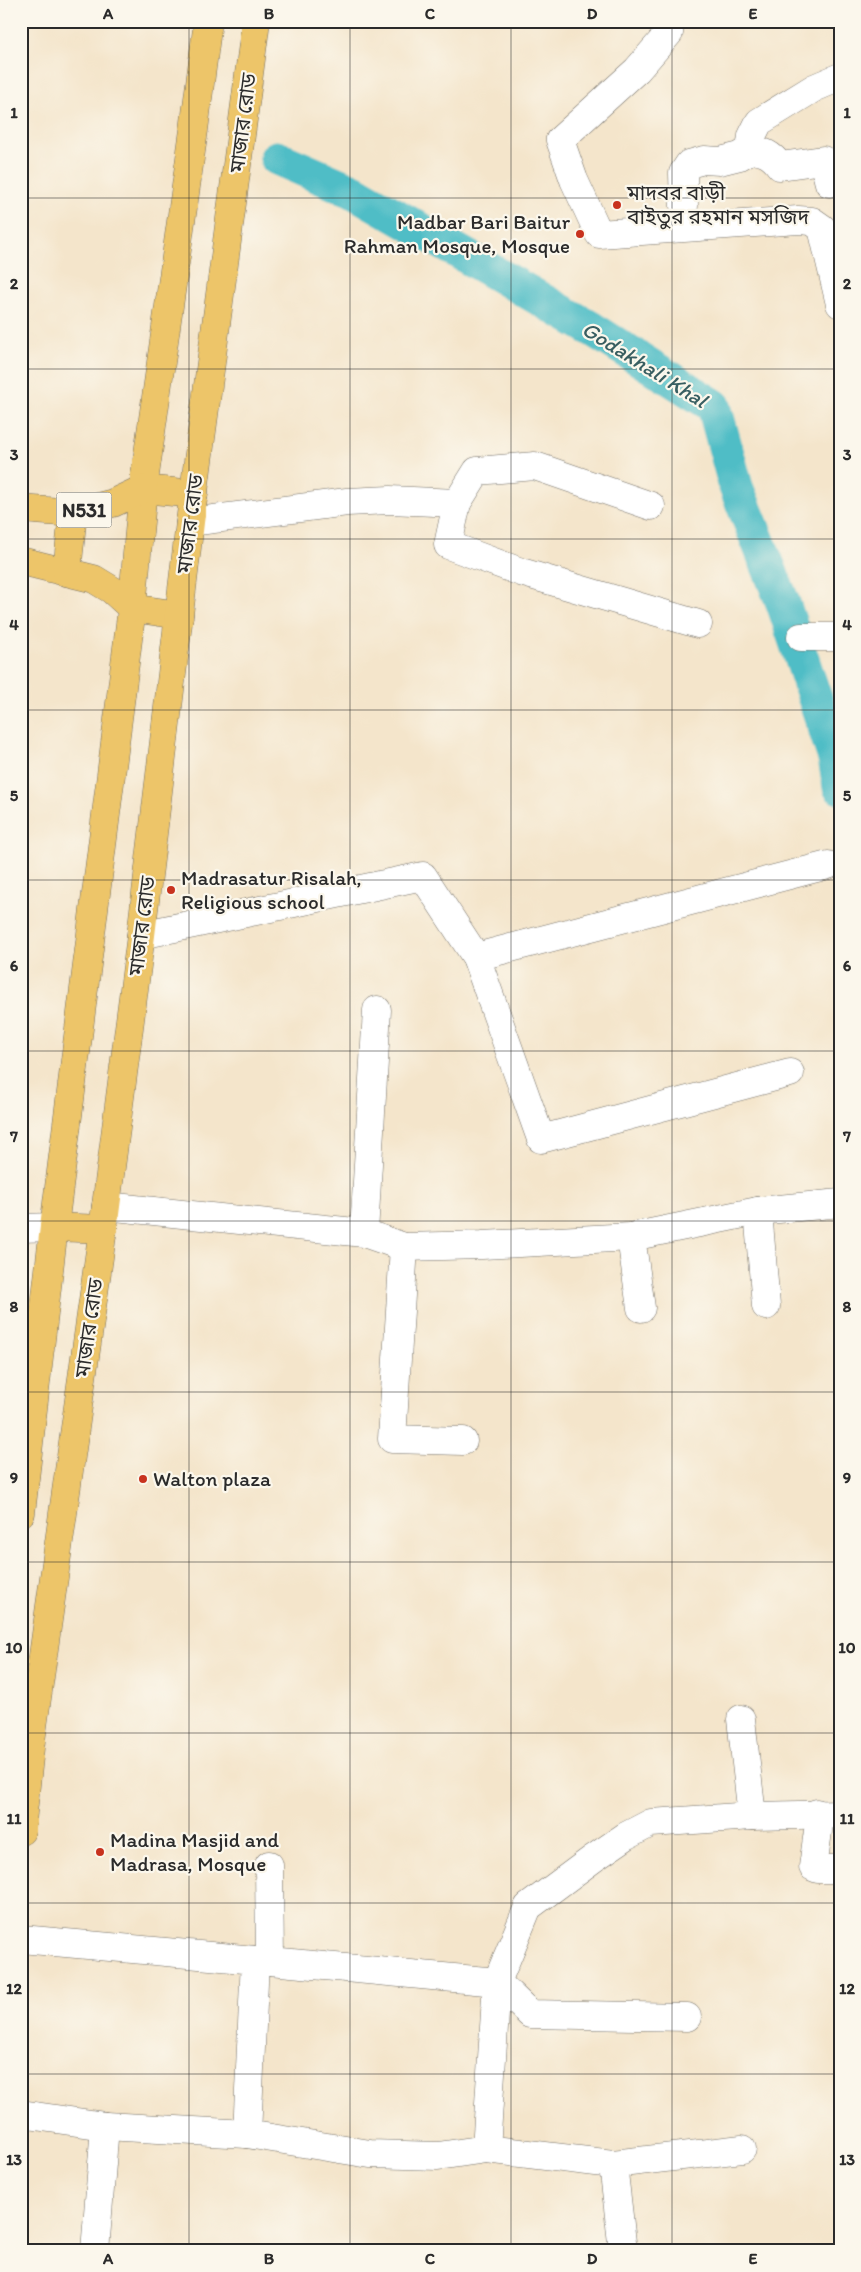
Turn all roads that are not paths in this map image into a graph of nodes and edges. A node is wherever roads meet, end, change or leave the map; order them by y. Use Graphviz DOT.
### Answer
graph roads {
  1 [pos="208,21"];
  2 [pos="256,21"];
  3 [pos="670,21"];
  4 [pos="840,77"];
  5 [pos="750,150"];
  6 [pos="840,181"];
  7 [pos="684,206"];
  8 [pos="840,304"];
  9 [pos="143,489"];
  10 [pos="194,494"];
  11 [pos="457,504"];
  12 [pos="651,506"];
  13 [pos="21,509"];
  14 [pos="73,513"];
  15 [pos="190,522"];
  16 [pos="21,561"];
  17 [pos="67,572"];
  18 [pos="132,608"];
  19 [pos="179,615"];
  20 [pos="698,624"];
  21 [pos="801,637"];
  22 [pos="840,637"];
  23 [pos="828,865"];
  24 [pos="141,935"];
  25 [pos="476,957"];
  26 [pos="377,1010"];
  27 [pos="790,1073"];
  28 [pos="840,1203"];
  29 [pos="758,1211"];
  30 [pos="104,1218"];
  31 [pos="54,1227"];
  32 [pos="21,1228"];
  33 [pos="364,1233"];
  34 [pos="631,1237"];
  35 [pos="404,1246"];
  36 [pos="766,1306"];
  37 [pos="641,1308"];
  38 [pos="463,1442"];
  39 [pos="21,1513"];
  40 [pos="741,1719"];
  41 [pos="829,1814"];
  42 [pos="752,1816"];
  43 [pos="21,1831"];
  44 [pos="269,1866"];
  45 [pos="840,1869"];
  46 [pos="21,1940"];
  47 [pos="263,1960"];
  48 [pos="497,1982"];
  49 [pos="686,2017"];
  50 [pos="21,2114"];
  51 [pos="105,2126"];
  52 [pos="247,2134"];
  53 [pos="486,2149"];
  54 [pos="742,2149"];
  55 [pos="613,2164"];
  56 [pos="95,2251"];
  57 [pos="623,2251"];
  1 -- 9 [label="main road"];
  2 -- 10 [label="main road, মাজার রোড"];
  3 -- 8 [label="street"];
  4 -- 5 [label="street"];
  5 -- 6 [label="street"];
  5 -- 7 [label="street"];
  9 -- 10 [label="main road"];
  9 -- 14 [label="main road, N531"];
  9 -- 18 [label="main road"];
  10 -- 15 [label="main road, মাজার রোড"];
  11 -- 12 [label="street"];
  11 -- 15 [label="street"];
  11 -- 20 [label="street"];
  13 -- 14 [label="main road, N531"];
  14 -- 17 [label="main road"];
  15 -- 19 [label="main road, মাজার রোড"];
  16 -- 17 [label="main road"];
  17 -- 18 [label="main road"];
  18 -- 19 [label="main road"];
  18 -- 31 [label="main road"];
  19 -- 24 [label="main road, মাজার রোড"];
  21 -- 22 [label="street"];
  23 -- 25 [label="street"];
  24 -- 25 [label="street"];
  24 -- 30 [label="main road, মাজার রোড"];
  25 -- 27 [label="street"];
  26 -- 33 [label="street"];
  28 -- 29 [label="street"];
  29 -- 34 [label="street"];
  29 -- 36 [label="street"];
  30 -- 31 [label="main road"];
  30 -- 33 [label="street"];
  30 -- 43 [label="main road, মাজার রোড"];
  31 -- 32 [label="street"];
  31 -- 39 [label="main road"];
  33 -- 35 [label="street"];
  34 -- 35 [label="street"];
  34 -- 37 [label="street"];
  35 -- 38 [label="street"];
  40 -- 42 [label="street"];
  41 -- 42 [label="street"];
  41 -- 45 [label="street"];
  42 -- 48 [label="street"];
  44 -- 47 [label="street"];
  46 -- 47 [label="street"];
  47 -- 48 [label="street"];
  47 -- 52 [label="street"];
  48 -- 49 [label="street"];
  48 -- 53 [label="street"];
  50 -- 51 [label="street"];
  51 -- 52 [label="street"];
  51 -- 56 [label="street"];
  52 -- 53 [label="street"];
  53 -- 55 [label="street"];
  54 -- 55 [label="street"];
  55 -- 57 [label="street"];
}
